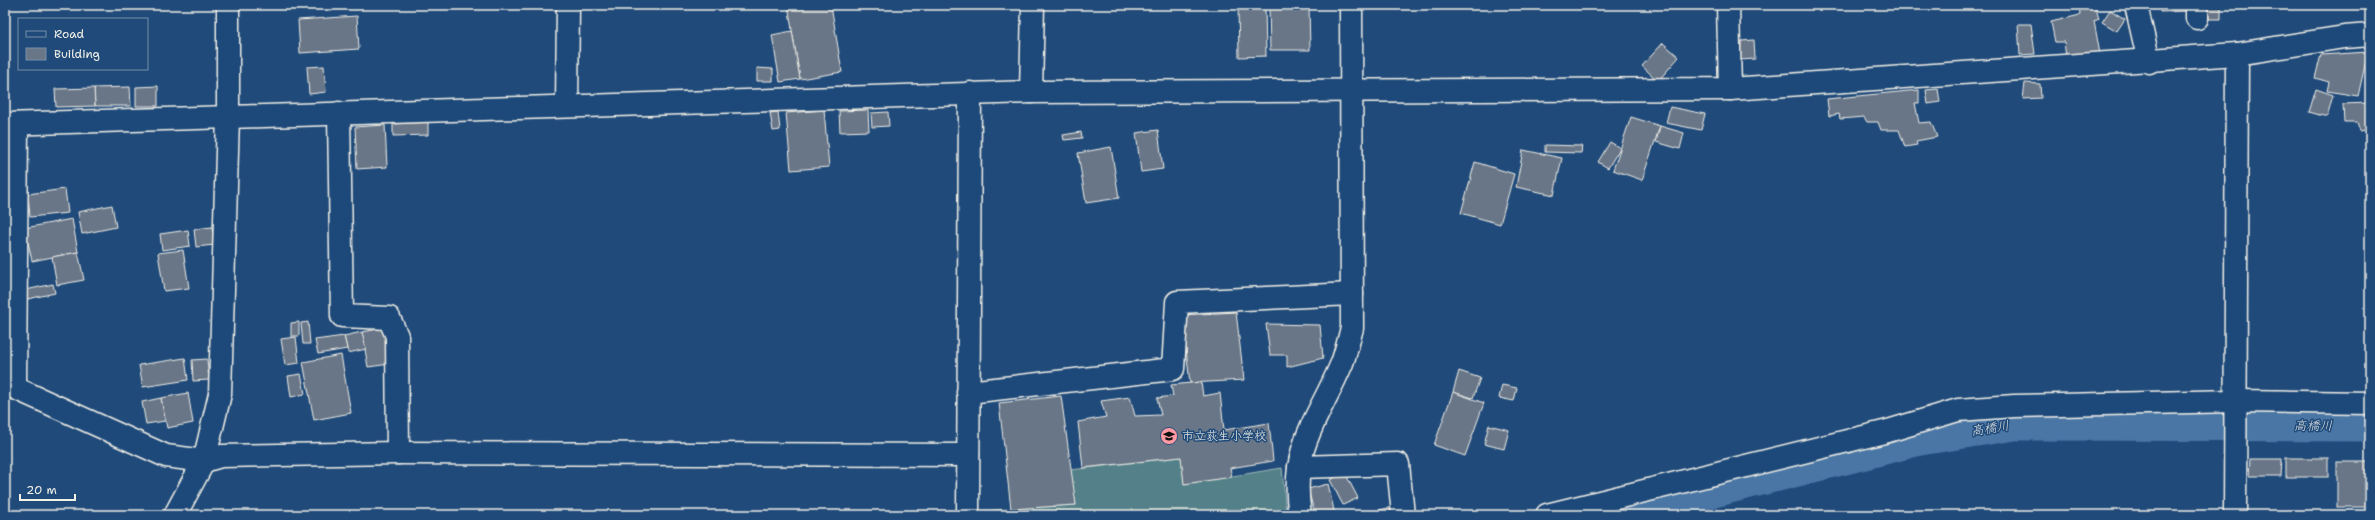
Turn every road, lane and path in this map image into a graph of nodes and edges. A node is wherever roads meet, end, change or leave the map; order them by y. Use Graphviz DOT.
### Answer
graph roads {
  1 [pos="228,5"];
  2 [pos="568,5"];
  3 [pos="1033,5"];
  4 [pos="1351,5"];
  5 [pos="1728,5"];
  6 [pos="2136,5"];
  7 [pos="2370,35"];
  8 [pos="2237,54"];
  9 [pos="2149,62"];
  10 [pos="1730,89"];
  11 [pos="1351,91"];
  12 [pos="1031,92"];
  13 [pos="970,93"];
  14 [pos="567,106"];
  15 [pos="339,114"];
  16 [pos="228,117"];
  17 [pos="11,124"];
  18 [pos="1352,294"];
  19 [pos="968,392"];
  20 [pos="10,393"];
  21 [pos="2236,401"];
  22 [pos="2370,403"];
  23 [pos="398,453"];
  24 [pos="968,455"];
  25 [pos="204,460"];
  26 [pos="1299,467"];
  27 [pos="175,515"];
  28 [pos="968,515"];
  29 [pos="1300,515"];
  30 [pos="1403,515"];
  31 [pos="1547,515"];
  32 [pos="2235,515"];
  1 -- 16 [label="street"];
  2 -- 14 [label="street"];
  3 -- 12 [label="street"];
  4 -- 11 [label="street"];
  5 -- 10 [label="street"];
  6 -- 9 [label="street"];
  7 -- 8 [label="street"];
  8 -- 9 [label="street"];
  8 -- 21 [label="street"];
  9 -- 10 [label="street"];
  10 -- 11 [label="street"];
  11 -- 12 [label="street"];
  11 -- 18 [label="street"];
  12 -- 13 [label="street"];
  13 -- 14 [label="street"];
  13 -- 19 [label="street"];
  14 -- 15 [label="street"];
  15 -- 16 [label="street"];
  15 -- 23 [label="street"];
  16 -- 17 [label="street"];
  16 -- 25 [label="street"];
  17 -- 20 [label="street"];
  18 -- 19 [label="street"];
  18 -- 26 [label="street"];
  19 -- 24 [label="street"];
  20 -- 25 [label="street"];
  21 -- 22 [label="street"];
  21 -- 31 [label="street"];
  21 -- 32 [label="street"];
  23 -- 24 [label="street"];
  23 -- 25 [label="street"];
  24 -- 28 [label="street"];
  25 -- 27 [label="street"];
  26 -- 29 [label="street"];
  26 -- 30 [label="street"];
}
